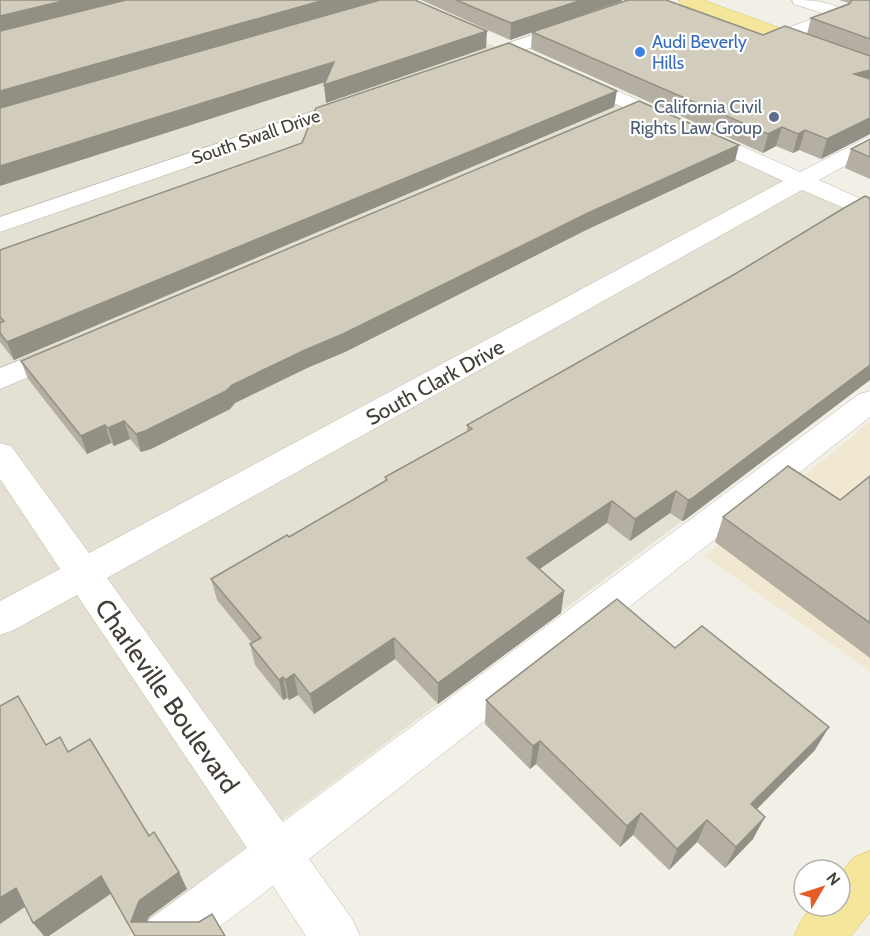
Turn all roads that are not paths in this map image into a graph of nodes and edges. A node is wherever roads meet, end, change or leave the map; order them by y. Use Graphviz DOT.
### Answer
graph roads {
  1 [pos="649,0"];
  2 [pos="687,0"];
  3 [pos="800,0"];
  4 [pos="483,36"];
  5 [pos="783,36"];
  6 [pos="510,49"];
  7 [pos="536,61"];
  8 [pos="870,68"];
  9 [pos="454,69"];
  10 [pos="556,70"];
  11 [pos="374,96"];
  12 [pos="637,107"];
  13 [pos="604,121"];
  14 [pos="870,143"];
  15 [pos="803,182"];
  16 [pos="870,212"];
  17 [pos="0,225"];
  18 [pos="88,341"];
  19 [pos="0,379"];
  20 [pos="870,400"];
  21 [pos="0,454"];
  22 [pos="83,574"];
  23 [pos="0,619"];
  24 [pos="278,854"];
  25 [pos="870,875"];
  26 [pos="167,936"];
  27 [pos="335,936"];
  28 [pos="819,936"];
  1 -- 6 [label="street"];
  2 -- 5 [label="main road"];
  3 -- 5 [label="street"];
  4 -- 6 [label="street"];
  5 -- 8 [label="main road"];
  6 -- 7 [label="street"];
  6 -- 9 [label="street"];
  10 -- 12 [label="street"];
  11 -- 17 [label="street, South Swall Drive"];
  12 -- 13 [label="street"];
  12 -- 15 [label="street"];
  14 -- 15 [label="street, South Clark Drive"];
  15 -- 16 [label="street"];
  15 -- 22 [label="street, South Clark Drive"];
  18 -- 19 [label="street"];
  20 -- 24 [label="street"];
  21 -- 22 [label="street, Charleville Boulevard"];
  22 -- 23 [label="street, South Clark Drive"];
  22 -- 24 [label="street, Charleville Boulevard"];
  24 -- 26 [label="street"];
  24 -- 27 [label="street, Charleville Boulevard"];
  25 -- 28 [label="main road"];
}
